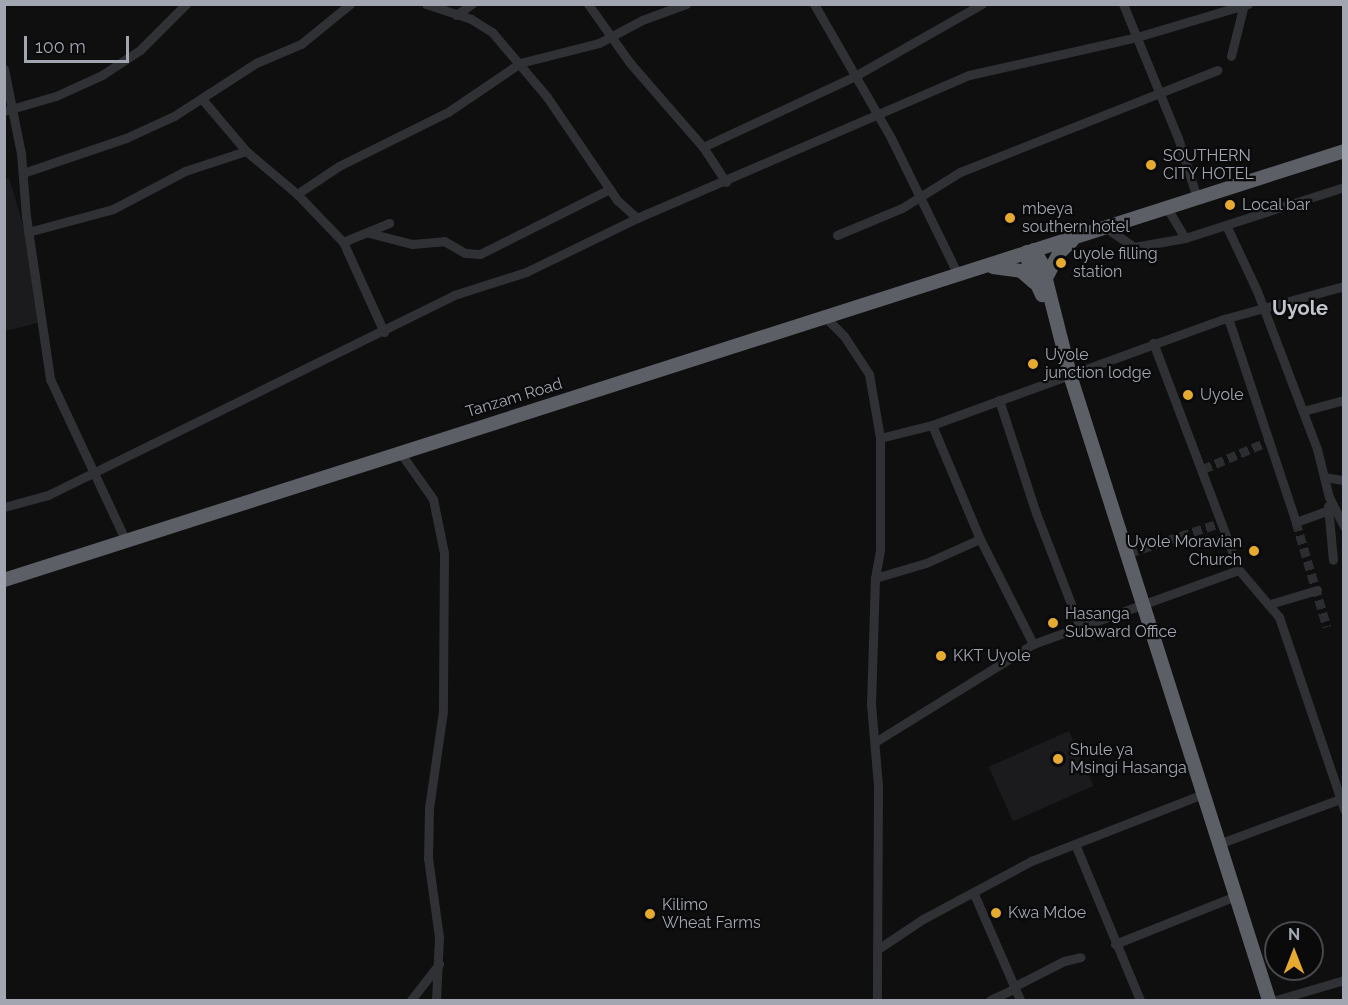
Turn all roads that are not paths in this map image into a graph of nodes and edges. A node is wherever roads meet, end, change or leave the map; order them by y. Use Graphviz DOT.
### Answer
graph roads {
  1 [pos="186,4"];
  2 [pos="426,4"];
  3 [pos="472,4"];
  4 [pos="588,4"];
  5 [pos="686,4"];
  6 [pos="814,4"];
  7 [pos="982,4"];
  8 [pos="1123,4"];
  9 [pos="350,5"];
  10 [pos="1245,5"];
  11 [pos="456,15"];
  12 [pos="612,37"];
  13 [pos="1137,37"];
  14 [pos="1231,56"];
  15 [pos="520,63"];
  16 [pos="4,69"];
  17 [pos="1218,70"];
  18 [pos="855,76"];
  19 [pos="1161,93"];
  20 [pos="202,99"];
  21 [pos="9,110"];
  22 [pos="879,117"];
  23 [pos="703,147"];
  24 [pos="246,151"];
  25 [pos="1344,151"];
  26 [pos="23,173"];
  27 [pos="726,182"];
  28 [pos="1344,188"];
  29 [pos="610,189"];
  30 [pos="297,194"];
  31 [pos="920,198"];
  32 [pos="1197,198"];
  33 [pos="1167,207"];
  34 [pos="637,218"];
  35 [pos="389,223"];
  36 [pos="1226,225"];
  37 [pos="1106,228"];
  38 [pos="28,232"];
  39 [pos="369,232"];
  40 [pos="837,235"];
  41 [pos="1076,238"];
  42 [pos="1185,238"];
  43 [pos="343,242"];
  44 [pos="1030,251"];
  45 [pos="984,266"];
  46 [pos="958,275"];
  47 [pos="1042,283"];
  48 [pos="1344,286"];
  49 [pos="1264,309"];
  50 [pos="824,316"];
  51 [pos="1228,318"];
  52 [pos="384,332"];
  53 [pos="1153,343"];
  54 [pos="1070,375"];
  55 [pos="999,400"];
  56 [pos="1344,400"];
  57 [pos="1303,411"];
  58 [pos="932,425"];
  59 [pos="880,438"];
  60 [pos="399,451"];
  61 [pos="92,472"];
  62 [pos="1324,477"];
  63 [pos="1344,480"];
  64 [pos="1329,497"];
  65 [pos="4,507"];
  66 [pos="1327,511"];
  67 [pos="1344,527"];
  68 [pos="980,539"];
  69 [pos="126,541"];
  70 [pos="1333,560"];
  71 [pos="1239,570"];
  72 [pos="875,578"];
  73 [pos="4,580"];
  74 [pos="1317,590"];
  75 [pos="1144,603"];
  76 [pos="1270,604"];
  77 [pos="1080,627"];
  78 [pos="1033,645"];
  79 [pos="875,742"];
  80 [pos="1340,788"];
  81 [pos="1205,793"];
  82 [pos="1340,799"];
  83 [pos="1344,810"];
  84 [pos="1221,843"];
  85 [pos="1075,844"];
  86 [pos="974,894"];
  87 [pos="1238,895"];
  88 [pos="1115,944"];
  89 [pos="878,949"];
  90 [pos="1081,957"];
  91 [pos="439,964"];
  92 [pos="1344,980"];
  93 [pos="1013,988"];
  94 [pos="411,1000"];
  95 [pos="436,1000"];
  96 [pos="877,1000"];
  97 [pos="990,1000"];
  98 [pos="1020,1000"];
  99 [pos="1140,1000"];
  100 [pos="1269,1000"];
  101 [pos="1276,1000"];
  1 -- 21 [label="street"];
  2 -- 11 [label="street"];
  3 -- 11 [label="street"];
  4 -- 12 [label="street"];
  5 -- 12 [label="street"];
  6 -- 18 [label="street"];
  7 -- 18 [label="street"];
  8 -- 13 [label="street"];
  9 -- 20 [label="street"];
  10 -- 13 [label="street"];
  10 -- 14 [label="street"];
  11 -- 15 [label="street"];
  12 -- 15 [label="street"];
  12 -- 23 [label="street"];
  13 -- 19 [label="street"];
  13 -- 22 [label="street"];
  15 -- 29 [label="street"];
  15 -- 30 [label="street"];
  16 -- 21 [label="street"];
  17 -- 19 [label="street"];
  18 -- 22 [label="street"];
  18 -- 23 [label="street"];
  19 -- 31 [label="street"];
  19 -- 32 [label="street"];
  20 -- 24 [label="street"];
  20 -- 26 [label="street"];
  21 -- 26 [label="street"];
  22 -- 27 [label="street"];
  22 -- 31 [label="street"];
  23 -- 27 [label="street"];
  24 -- 30 [label="street"];
  24 -- 38 [label="street"];
  25 -- 32 [label="highway, Tanzam Road"];
  26 -- 38 [label="street"];
  27 -- 34 [label="street"];
  28 -- 36 [label="street"];
  29 -- 34 [label="street"];
  29 -- 39 [label="street"];
  30 -- 43 [label="street"];
  31 -- 40 [label="street"];
  31 -- 46 [label="street"];
  32 -- 33 [label="highway, Tanzam Road"];
  33 -- 37 [label="highway, Tanzam Road"];
  33 -- 42 [label="street"];
  34 -- 52 [label="street"];
  35 -- 39 [label="street"];
  36 -- 42 [label="street"];
  36 -- 49 [label="street"];
  37 -- 41 [label="highway, Tanzam Road"];
  37 -- 42 [label="street"];
  38 -- 61 [label="street"];
  39 -- 43 [label="street"];
  41 -- 44 [label="highway, Tanzam Road"];
  41 -- 47 [label="highway"];
  43 -- 52 [label="street"];
  44 -- 45 [label="highway, Tanzam Road"];
  44 -- 47 [label="highway"];
  45 -- 46 [label="highway, Tanzam Road"];
  45 -- 47 [label="highway"];
  46 -- 50 [label="highway, Tanzam Road"];
  47 -- 54 [label="highway"];
  48 -- 49 [label="street"];
  49 -- 51 [label="street"];
  49 -- 57 [label="street"];
  50 -- 59 [label="street"];
  50 -- 60 [label="highway, Tanzam Road"];
  51 -- 53 [label="street"];
  51 -- 66 [label="street"];
  52 -- 61 [label="street"];
  53 -- 54 [label="street"];
  53 -- 71 [label="street"];
  54 -- 55 [label="street"];
  54 -- 75 [label="highway"];
  55 -- 58 [label="street"];
  55 -- 77 [label="street"];
  56 -- 57 [label="street"];
  57 -- 62 [label="street"];
  58 -- 59 [label="street"];
  58 -- 68 [label="street"];
  59 -- 72 [label="street"];
  60 -- 69 [label="highway, Tanzam Road"];
  60 -- 91 [label="street"];
  61 -- 65 [label="street"];
  61 -- 69 [label="street"];
  62 -- 63 [label="street"];
  62 -- 64 [label="street"];
  64 -- 66 [label="street"];
  64 -- 67 [label="street"];
  66 -- 70 [label="street"];
  68 -- 72 [label="street"];
  68 -- 78 [label="street"];
  69 -- 73 [label="highway, Tanzam Road"];
  71 -- 75 [label="street"];
  71 -- 76 [label="street"];
  72 -- 79 [label="street"];
  74 -- 76 [label="street"];
  75 -- 77 [label="street"];
  75 -- 81 [label="highway"];
  76 -- 80 [label="street"];
  77 -- 78 [label="street"];
  78 -- 79 [label="street"];
  79 -- 89 [label="street"];
  80 -- 82 [label="street"];
  81 -- 84 [label="highway"];
  81 -- 85 [label="street"];
  82 -- 83 [label="street"];
  82 -- 84 [label="street"];
  84 -- 87 [label="highway"];
  85 -- 86 [label="street"];
  85 -- 88 [label="street"];
  86 -- 89 [label="street"];
  86 -- 93 [label="street"];
  87 -- 88 [label="street"];
  87 -- 100 [label="highway"];
  88 -- 99 [label="street"];
  89 -- 96 [label="street"];
  90 -- 93 [label="street"];
  91 -- 94 [label="street"];
  91 -- 95 [label="street"];
  92 -- 101 [label="street"];
  93 -- 97 [label="street"];
  93 -- 98 [label="street"];
}
